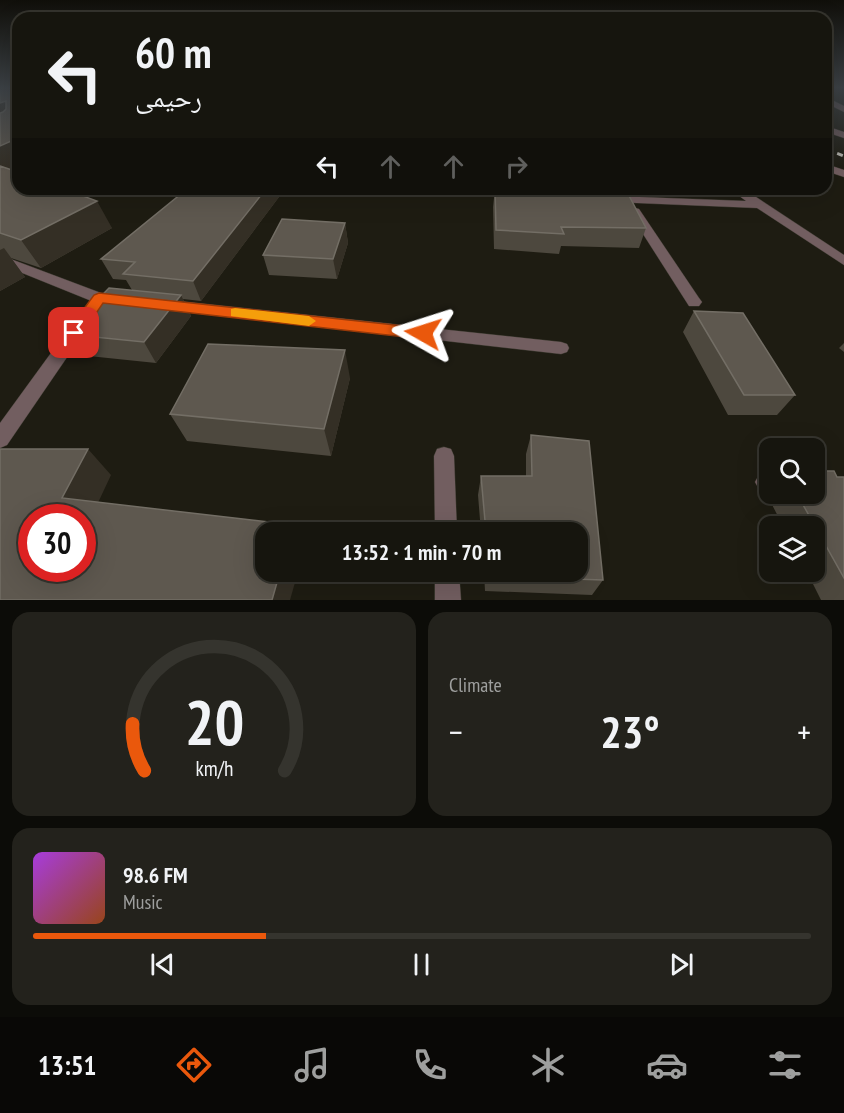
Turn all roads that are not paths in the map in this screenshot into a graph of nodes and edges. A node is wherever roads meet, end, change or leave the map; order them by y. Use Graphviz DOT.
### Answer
graph roads {
  1 [pos="744,195"];
  2 [pos="604,198"];
  3 [pos="627,200"];
  4 [pos="757,205"];
  5 [pos="0,258"];
  6 [pos="844,261"];
  7 [pos="99,298"];
  8 [pos="694,302"];
  9 [pos="561,348"];
  10 [pos="0,439"];
  11 [pos="444,456"];
  12 [pos="446,522"];
  13 [pos="447,582"];
  14 [pos="448,600"];
  1 -- 4 [label="street"];
  2 -- 3 [label="street"];
  3 -- 4 [label="street"];
  3 -- 8 [label="street"];
  4 -- 6 [label="street"];
  5 -- 7 [label="street"];
  7 -- 9 [label="street"];
  7 -- 10 [label="street"];
  11 -- 12 [label="street"];
  13 -- 14 [label="street"];
}
